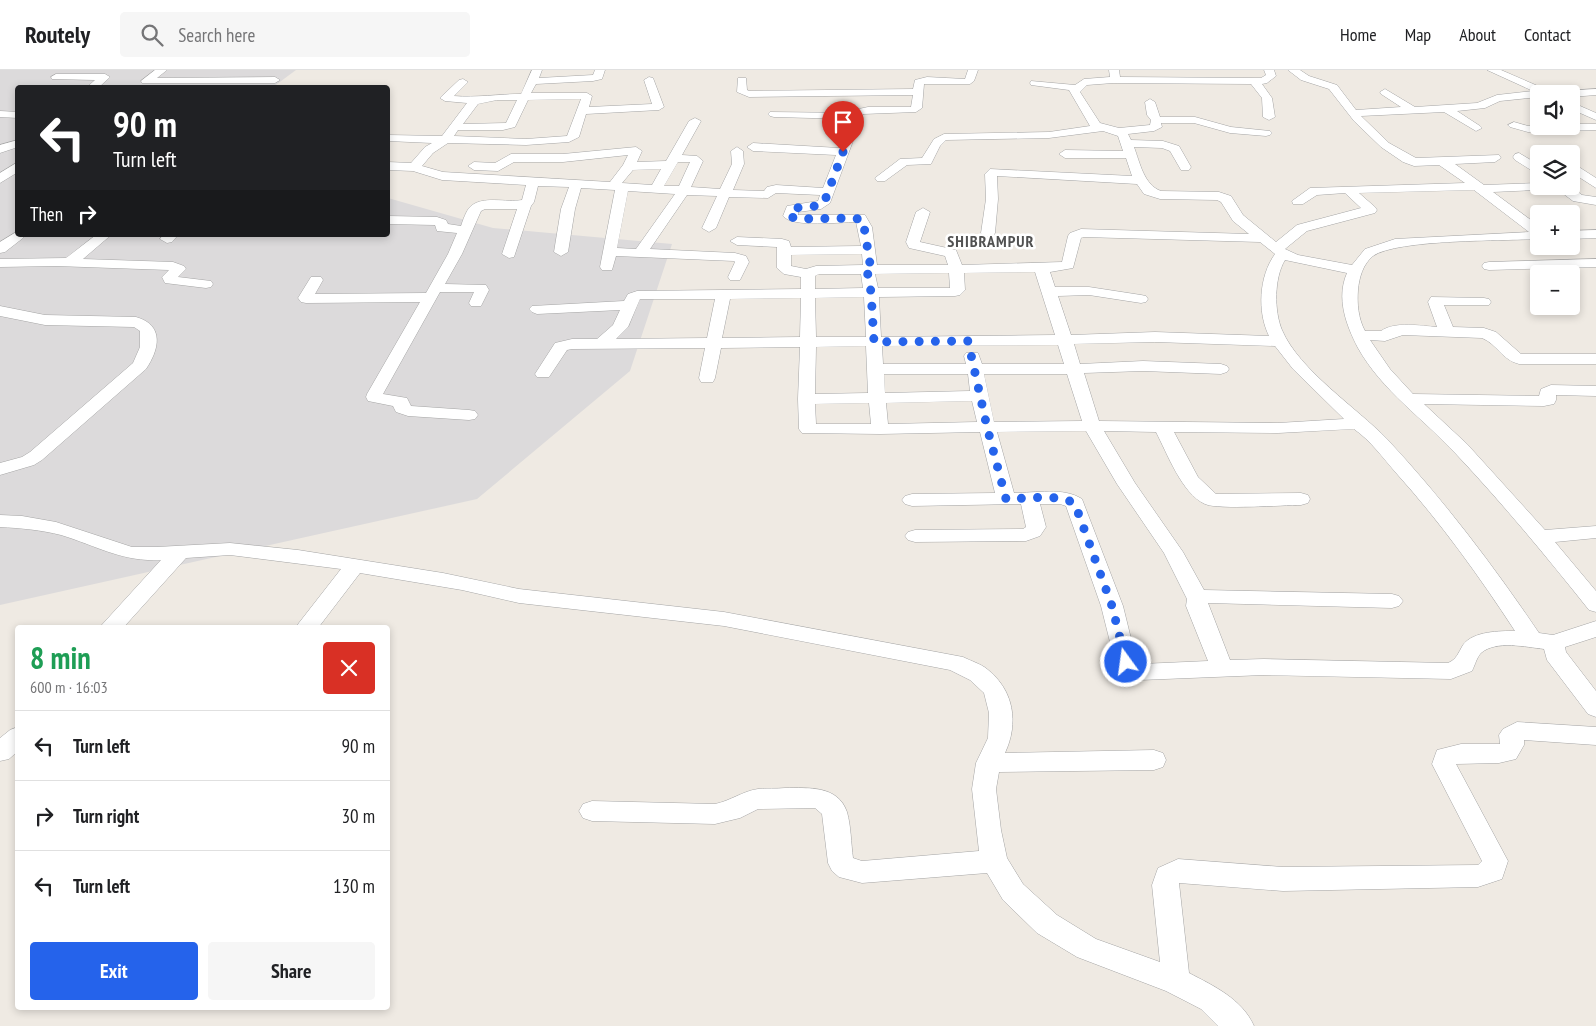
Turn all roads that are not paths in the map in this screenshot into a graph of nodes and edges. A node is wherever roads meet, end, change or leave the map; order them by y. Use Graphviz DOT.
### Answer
graph roads {
  1 [pos="162,70"];
  2 [pos="211,70"];
  3 [pos="537,70"];
  4 [pos="600,70"];
  5 [pos="974,70"];
  6 [pos="1269,70"];
  7 [pos="1293,70"];
  8 [pos="1492,70"];
  9 [pos="1113,75"];
  10 [pos="56,76"];
  11 [pos="276,79"];
  12 [pos="649,80"];
  13 [pos="742,80"];
  14 [pos="532,81"];
  15 [pos="463,82"];
  16 [pos="1254,82"];
  17 [pos="1035,83"];
  18 [pos="195,84"];
  19 [pos="217,84"];
  20 [pos="244,84"];
  21 [pos="95,85"];
  22 [pos="1530,87"];
  23 [pos="1076,88"];
  24 [pos="918,92"];
  25 [pos="1385,92"];
  26 [pos="1596,92"];
  27 [pos="1580,93"];
  28 [pos="1530,95"];
  29 [pos="524,96"];
  30 [pos="474,101"];
  31 [pos="1150,102"];
  32 [pos="1447,109"];
  33 [pos="1580,109"];
  34 [pos="583,110"];
  35 [pos="1414,111"];
  36 [pos="774,114"];
  37 [pos="1355,114"];
  38 [pos="857,116"];
  39 [pos="1269,117"];
  40 [pos="1596,117"];
  41 [pos="1157,120"];
  42 [pos="695,121"];
  43 [pos="1514,125"];
  44 [pos="455,127"];
  45 [pos="1596,127"];
  46 [pos="1101,128"];
  47 [pos="1476,128"];
  48 [pos="1528,130"];
  49 [pos="1118,131"];
  50 [pos="1266,133"];
  51 [pos="15,138"];
  52 [pos="390,138"];
  53 [pos="445,140"];
  54 [pos="483,141"];
  55 [pos="1546,141"];
  56 [pos="1127,143"];
  57 [pos="753,147"];
  58 [pos="0,149"];
  59 [pos="738,151"];
  60 [pos="843,152"];
  61 [pos="1065,154"];
  62 [pos="1131,155"];
  63 [pos="390,158"];
  64 [pos="1495,158"];
  65 [pos="672,161"];
  66 [pos="1441,161"];
  67 [pos="417,163"];
  68 [pos="390,166"];
  69 [pos="461,166"];
  70 [pos="629,166"];
  71 [pos="1184,167"];
  72 [pos="15,168"];
  73 [pos="1580,172"];
  74 [pos="881,178"];
  75 [pos="0,179"];
  76 [pos="15,180"];
  77 [pos="1140,180"];
  78 [pos="534,182"];
  79 [pos="576,184"];
  80 [pos="1596,184"];
  81 [pos="1530,186"];
  82 [pos="617,187"];
  83 [pos="1479,187"];
  84 [pos="656,189"];
  85 [pos="1354,189"];
  86 [pos="683,191"];
  87 [pos="828,192"];
  88 [pos="726,193"];
  89 [pos="1574,195"];
  90 [pos="1298,201"];
  91 [pos="1596,201"];
  92 [pos="525,204"];
  93 [pos="922,212"];
  94 [pos="390,220"];
  95 [pos="1530,227"];
  96 [pos="709,228"];
  97 [pos="466,230"];
  98 [pos="988,233"];
  99 [pos="1580,234"];
  100 [pos="1596,234"];
  101 [pos="1530,235"];
  102 [pos="102,237"];
  103 [pos="1264,238"];
  104 [pos="737,241"];
  105 [pos="868,250"];
  106 [pos="784,251"];
  107 [pos="1279,251"];
  108 [pos="561,252"];
  109 [pos="610,252"];
  110 [pos="641,252"];
  111 [pos="509,254"];
  112 [pos="0,263"];
  113 [pos="70,263"];
  114 [pos="1596,263"];
  115 [pos="1489,266"];
  116 [pos="607,267"];
  117 [pos="1041,268"];
  118 [pos="956,269"];
  119 [pos="869,270"];
  120 [pos="1356,270"];
  121 [pos="808,274"];
  122 [pos="735,277"];
  123 [pos="316,280"];
  124 [pos="206,284"];
  125 [pos="808,292"];
  126 [pos="871,292"];
  127 [pos="1050,292"];
  128 [pos="434,293"];
  129 [pos="723,294"];
  130 [pos="1141,299"];
  131 [pos="1484,302"];
  132 [pos="476,303"];
  133 [pos="629,305"];
  134 [pos="537,309"];
  135 [pos="0,311"];
  136 [pos="1447,332"];
  137 [pos="1359,335"];
  138 [pos="1064,340"];
  139 [pos="968,341"];
  140 [pos="1279,341"];
  141 [pos="874,342"];
  142 [pos="602,343"];
  143 [pos="808,343"];
  144 [pos="713,344"];
  145 [pos="1596,359"];
  146 [pos="876,369"];
  147 [pos="975,369"];
  148 [pos="1074,369"];
  149 [pos="1221,369"];
  150 [pos="543,374"];
  151 [pos="707,378"];
  152 [pos="1596,391"];
  153 [pos="979,396"];
  154 [pos="806,398"];
  155 [pos="878,398"];
  156 [pos="1408,399"];
  157 [pos="468,415"];
  158 [pos="1358,424"];
  159 [pos="1092,426"];
  160 [pos="1162,426"];
  161 [pos="987,427"];
  162 [pos="880,429"];
  163 [pos="0,469"];
  164 [pos="1006,499"];
  165 [pos="1029,499"];
  166 [pos="912,500"];
  167 [pos="1301,500"];
  168 [pos="0,521"];
  169 [pos="1596,532"];
  170 [pos="915,536"];
  171 [pos="1540,537"];
  172 [pos="179,553"];
  173 [pos="355,565"];
  174 [pos="1198,599"];
  175 [pos="1392,601"];
  176 [pos="1596,605"];
  177 [pos="113,625"];
  178 [pos="308,625"];
  179 [pos="1596,629"];
  180 [pos="1532,640"];
  181 [pos="1554,643"];
  182 [pos="1222,668"];
  183 [pos="1596,708"];
  184 [pos="1596,736"];
  185 [pos="15,739"];
  186 [pos="0,752"];
  187 [pos="1154,760"];
  188 [pos="988,763"];
  189 [pos="592,811"];
  190 [pos="994,861"];
  191 [pos="1176,981"];
  192 [pos="1239,1026"];
  1 -- 18 [label="street"];
  2 -- 18 [label="street"];
  3 -- 14 [label="street"];
  4 -- 14 [label="street"];
  5 -- 24 [label="street"];
  6 -- 16 [label="street"];
  7 -- 37 [label="street"];
  8 -- 22 [label="street"];
  9 -- 16 [label="street"];
  9 -- 23 [label="street"];
  10 -- 21 [label="street"];
  11 -- 20 [label="street"];
  12 -- 34 [label="street"];
  13 -- 24 [label="street"];
  14 -- 29 [label="street"];
  15 -- 30 [label="street"];
  16 -- 39 [label="street"];
  17 -- 23 [label="street"];
  18 -- 19 [label="street"];
  19 -- 20 [label="street"];
  23 -- 46 [label="street"];
  24 -- 38 [label="street"];
  25 -- 35 [label="street"];
  26 -- 27 [label="street"];
  28 -- 32 [label="street"];
  29 -- 30 [label="street"];
  29 -- 34 [label="street"];
  29 -- 44 [label="street"];
  30 -- 44 [label="street"];
  31 -- 41 [label="street"];
  32 -- 35 [label="street"];
  32 -- 47 [label="street"];
  33 -- 40 [label="street"];
  34 -- 54 [label="street"];
  35 -- 37 [label="street"];
  36 -- 38 [label="street"];
  37 -- 66 [label="street"];
  38 -- 60 [label="street"];
  41 -- 49 [label="street"];
  41 -- 50 [label="street"];
  42 -- 65 [label="street"];
  43 -- 48 [label="street"];
  44 -- 53 [label="street"];
  45 -- 48 [label="street"];
  46 -- 49 [label="street"];
  46 -- 74 [label="street"];
  48 -- 55 [label="street"];
  49 -- 56 [label="street"];
  51 -- 58 [label="street"];
  52 -- 53 [label="street"];
  53 -- 54 [label="street"];
  53 -- 67 [label="street"];
  54 -- 69 [label="street"];
  56 -- 62 [label="street"];
  56 -- 71 [label="street"];
  57 -- 60 [label="street"];
  59 -- 88 [label="street"];
  60 -- 87 [label="street"];
  61 -- 62 [label="street"];
  62 -- 77 [label="street"];
  63 -- 67 [label="street"];
  64 -- 66 [label="street"];
  65 -- 70 [label="street"];
  65 -- 84 [label="street"];
  65 -- 86 [label="street"];
  66 -- 83 [label="street"];
  67 -- 68 [label="street"];
  67 -- 69 [label="street"];
  67 -- 78 [label="street"];
  69 -- 70 [label="street"];
  70 -- 82 [label="street"];
  72 -- 75 [label="street"];
  73 -- 80 [label="street"];
  75 -- 76 [label="street"];
  77 -- 98 [label="street"];
  77 -- 103 [label="street"];
  78 -- 79 [label="street"];
  78 -- 92 [label="street"];
  79 -- 82 [label="street"];
  79 -- 108 [label="street"];
  81 -- 83 [label="street"];
  82 -- 84 [label="street"];
  82 -- 109 [label="street"];
  83 -- 85 [label="street"];
  83 -- 95 [label="street"];
  84 -- 86 [label="street"];
  85 -- 90 [label="street"];
  85 -- 107 [label="street"];
  86 -- 88 [label="street"];
  86 -- 110 [label="street"];
  87 -- 88 [label="street"];
  87 -- 105 [label="street"];
  88 -- 96 [label="street"];
  89 -- 91 [label="street"];
  92 -- 97 [label="street"];
  92 -- 111 [label="street"];
  93 -- 118 [label="street"];
  94 -- 97 [label="street"];
  97 -- 128 [label="street"];
  99 -- 100 [label="street"];
  101 -- 120 [label="street"];
  102 -- 113 [label="street"];
  103 -- 107 [label="street"];
  103 -- 117 [label="street"];
  104 -- 106 [label="street"];
  105 -- 106 [label="street"];
  105 -- 119 [label="street"];
  106 -- 121 [label="street"];
  107 -- 120 [label="street"];
  107 -- 140 [label="street"];
  109 -- 110 [label="street"];
  109 -- 116 [label="street"];
  110 -- 122 [label="street"];
  112 -- 113 [label="street"];
  113 -- 124 [label="street"];
  114 -- 115 [label="street"];
  117 -- 118 [label="street"];
  117 -- 127 [label="street"];
  118 -- 119 [label="street"];
  118 -- 126 [label="street"];
  119 -- 121 [label="street"];
  119 -- 126 [label="street"];
  120 -- 137 [label="street"];
  121 -- 125 [label="street"];
  123 -- 128 [label="street"];
  125 -- 126 [label="street"];
  125 -- 129 [label="street"];
  125 -- 143 [label="street"];
  126 -- 141 [label="street"];
  127 -- 130 [label="street"];
  127 -- 138 [label="street"];
  128 -- 132 [label="street"];
  128 -- 157 [label="street"];
  129 -- 133 [label="street"];
  129 -- 144 [label="street"];
  131 -- 136 [label="street"];
  133 -- 134 [label="street"];
  133 -- 142 [label="street"];
  135 -- 163 [label="street"];
  136 -- 137 [label="street"];
  136 -- 145 [label="street"];
  137 -- 156 [label="street"];
  138 -- 139 [label="street"];
  138 -- 140 [label="street"];
  138 -- 148 [label="street"];
  139 -- 141 [label="street"];
  139 -- 147 [label="street"];
  140 -- 158 [label="street"];
  141 -- 143 [label="street"];
  141 -- 146 [label="street"];
  142 -- 144 [label="street"];
  142 -- 150 [label="street"];
  143 -- 144 [label="street"];
  143 -- 154 [label="street"];
  144 -- 151 [label="street"];
  146 -- 147 [label="street"];
  146 -- 155 [label="street"];
  147 -- 148 [label="street"];
  147 -- 153 [label="street"];
  148 -- 149 [label="street"];
  148 -- 159 [label="street"];
  152 -- 156 [label="street"];
  153 -- 155 [label="street"];
  153 -- 161 [label="street"];
  154 -- 155 [label="street"];
  154 -- 162 [label="street"];
  155 -- 162 [label="street"];
  156 -- 171 [label="street"];
  158 -- 160 [label="street"];
  158 -- 180 [label="street"];
  159 -- 160 [label="street"];
  159 -- 161 [label="street"];
  159 -- 174 [label="street"];
  160 -- 167 [label="street"];
  161 -- 162 [label="street"];
  161 -- 164 [label="street"];
  164 -- 165 [label="street"];
  164 -- 166 [label="street"];
  165 -- 170 [label="street"];
  165 -- 182 [label="street"];
  168 -- 172 [label="street"];
  169 -- 171 [label="street"];
  171 -- 176 [label="street"];
  172 -- 173 [label="street"];
  172 -- 177 [label="street"];
  173 -- 178 [label="street"];
  173 -- 188 [label="street"];
  174 -- 175 [label="street"];
  174 -- 182 [label="street"];
  179 -- 181 [label="street"];
  180 -- 181 [label="street"];
  180 -- 182 [label="street"];
  181 -- 183 [label="street"];
  184 -- 191 [label="street"];
  185 -- 186 [label="street"];
  187 -- 188 [label="street"];
  188 -- 190 [label="street"];
  189 -- 190 [label="street"];
  190 -- 191 [label="street"];
  191 -- 192 [label="street"];
}
